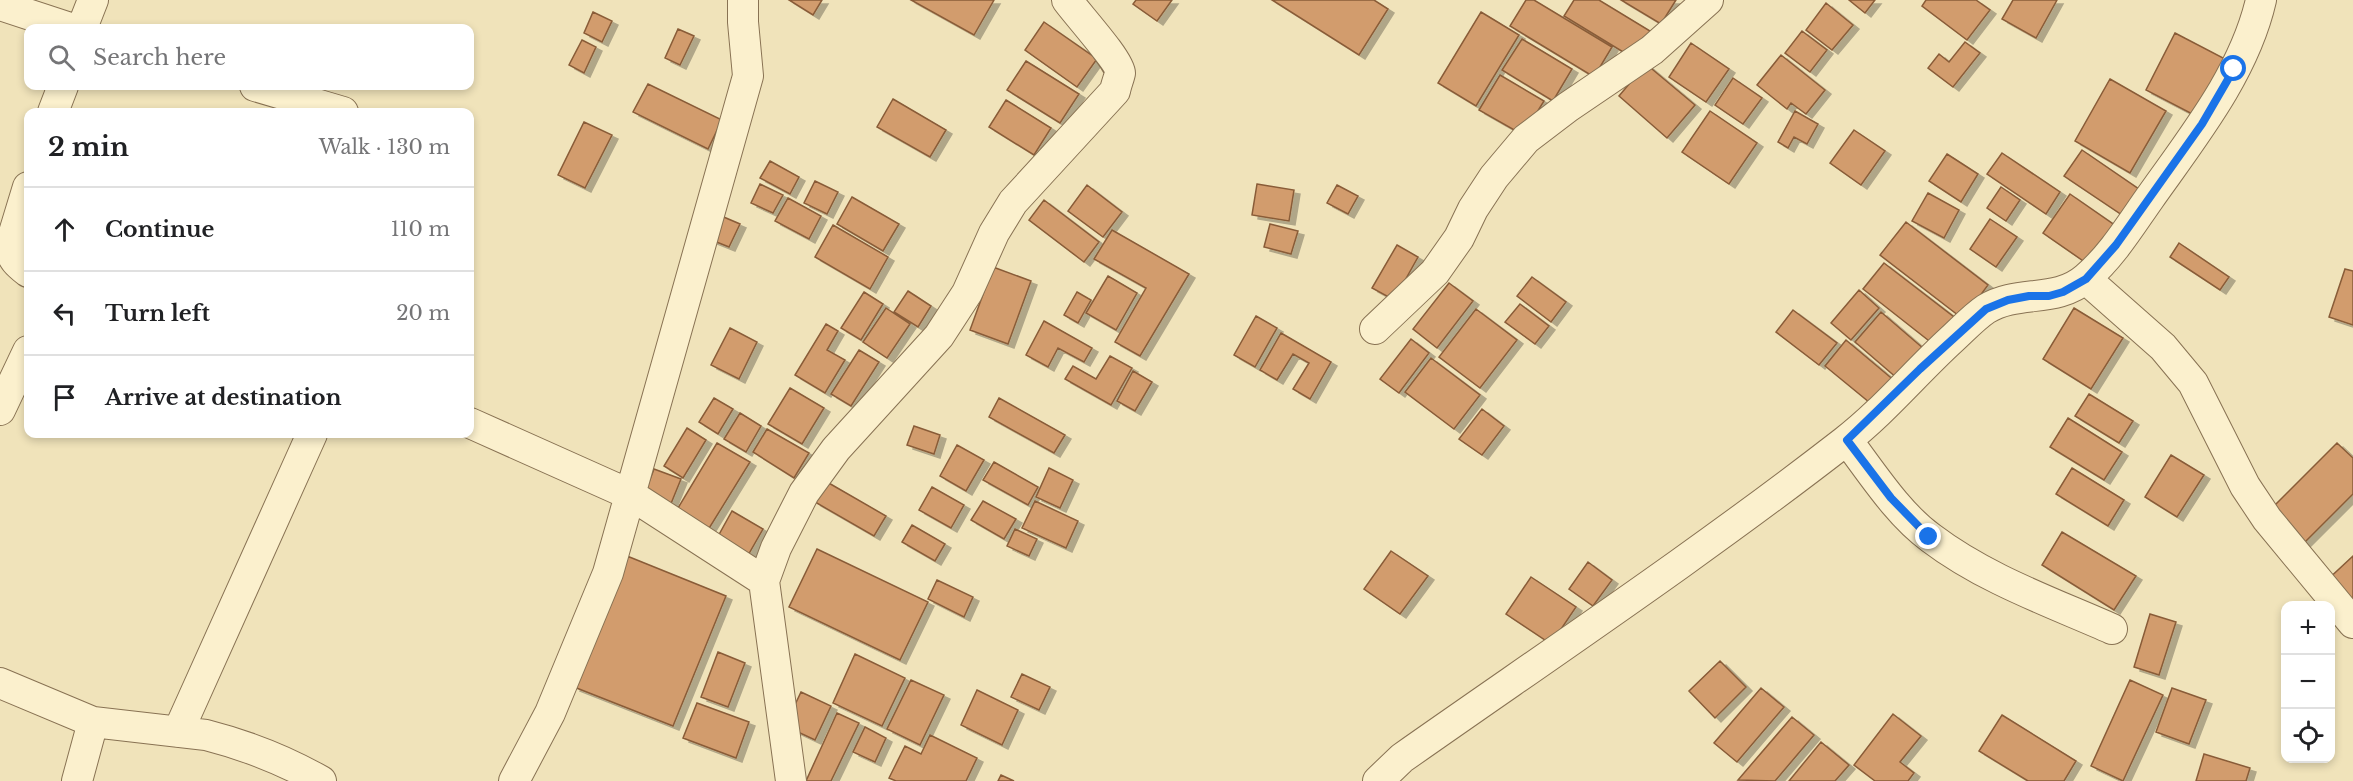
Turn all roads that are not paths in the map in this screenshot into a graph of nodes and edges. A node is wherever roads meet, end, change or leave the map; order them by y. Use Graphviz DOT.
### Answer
graph roads {
  1 [pos="93,0"];
  2 [pos="743,0"];
  3 [pos="1067,0"];
  4 [pos="1708,0"];
  5 [pos="2261,0"];
  6 [pos="2,6"];
  7 [pos="58,24"];
  8 [pos="84,24"];
  9 [pos="62,90"];
  10 [pos="269,90"];
  11 [pos="55,108"];
  12 [pos="329,108"];
  13 [pos="24,200"];
  14 [pos="24,268"];
  15 [pos="2086,279"];
  16 [pos="1375,329"];
  17 [pos="24,359"];
  18 [pos="0,410"];
  19 [pos="474,425"];
  20 [pos="310,438"];
  21 [pos="1847,440"];
  22 [pos="631,495"];
  23 [pos="764,581"];
  24 [pos="2353,623"];
  25 [pos="2112,629"];
  26 [pos="0,683"];
  27 [pos="93,722"];
  28 [pos="178,732"];
  29 [pos="77,781"];
  30 [pos="321,781"];
  31 [pos="514,781"];
  32 [pos="791,781"];
  33 [pos="1378,781"];
  1 -- 8 [label="street"];
  2 -- 22 [label="street"];
  3 -- 23 [label="street"];
  4 -- 16 [label="street"];
  5 -- 15 [label="street"];
  6 -- 7 [label="street"];
  9 -- 11 [label="street"];
  10 -- 12 [label="street"];
  13 -- 14 [label="street"];
  15 -- 21 [label="street"];
  15 -- 24 [label="street"];
  17 -- 18 [label="street"];
  19 -- 22 [label="street"];
  20 -- 28 [label="street"];
  21 -- 25 [label="street"];
  21 -- 33 [label="street"];
  22 -- 23 [label="street"];
  22 -- 31 [label="street"];
  23 -- 32 [label="street"];
  26 -- 27 [label="street"];
  27 -- 28 [label="street"];
  27 -- 29 [label="street"];
  28 -- 30 [label="street"];
}
